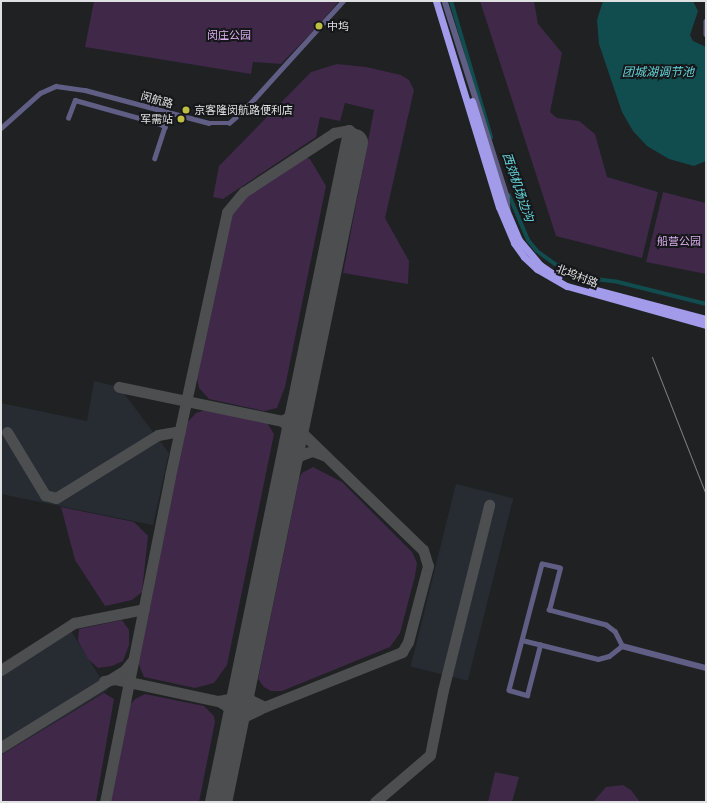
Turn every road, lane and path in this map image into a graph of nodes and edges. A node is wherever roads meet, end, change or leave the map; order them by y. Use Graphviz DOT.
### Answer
graph roads {
  1 [pos="344,1"];
  2 [pos="436,1"];
  3 [pos="441,1"];
  4 [pos="446,1"];
  5 [pos="706,21"];
  6 [pos="706,34"];
  7 [pos="68,118"];
  8 [pos="1,128"];
  9 [pos="156,158"];
  10 [pos="509,218"];
  11 [pos="706,319"];
  12 [pos="706,324"];
  13 [pos="522,640"];
  14 [pos="540,645"];
  15 [pos="622,646"];
  16 [pos="706,668"];
  1 -- 8 [label="street, 闵航路"];
  2 -- 12 [label="main road, 北坞村路"];
  3 -- 10 [label="main road, 北坞村路"];
  4 -- 10 [label="street, 北坞村路"];
  5 -- 6 [label="street"];
  7 -- 9 [label="street"];
  10 -- 11 [label="main road, 北坞村路"];
  13 -- 14 [label="street"];
  13 -- 14 [label="street"];
  13 -- 15 [label="street"];
  14 -- 15 [label="street"];
  15 -- 16 [label="street"];
}
